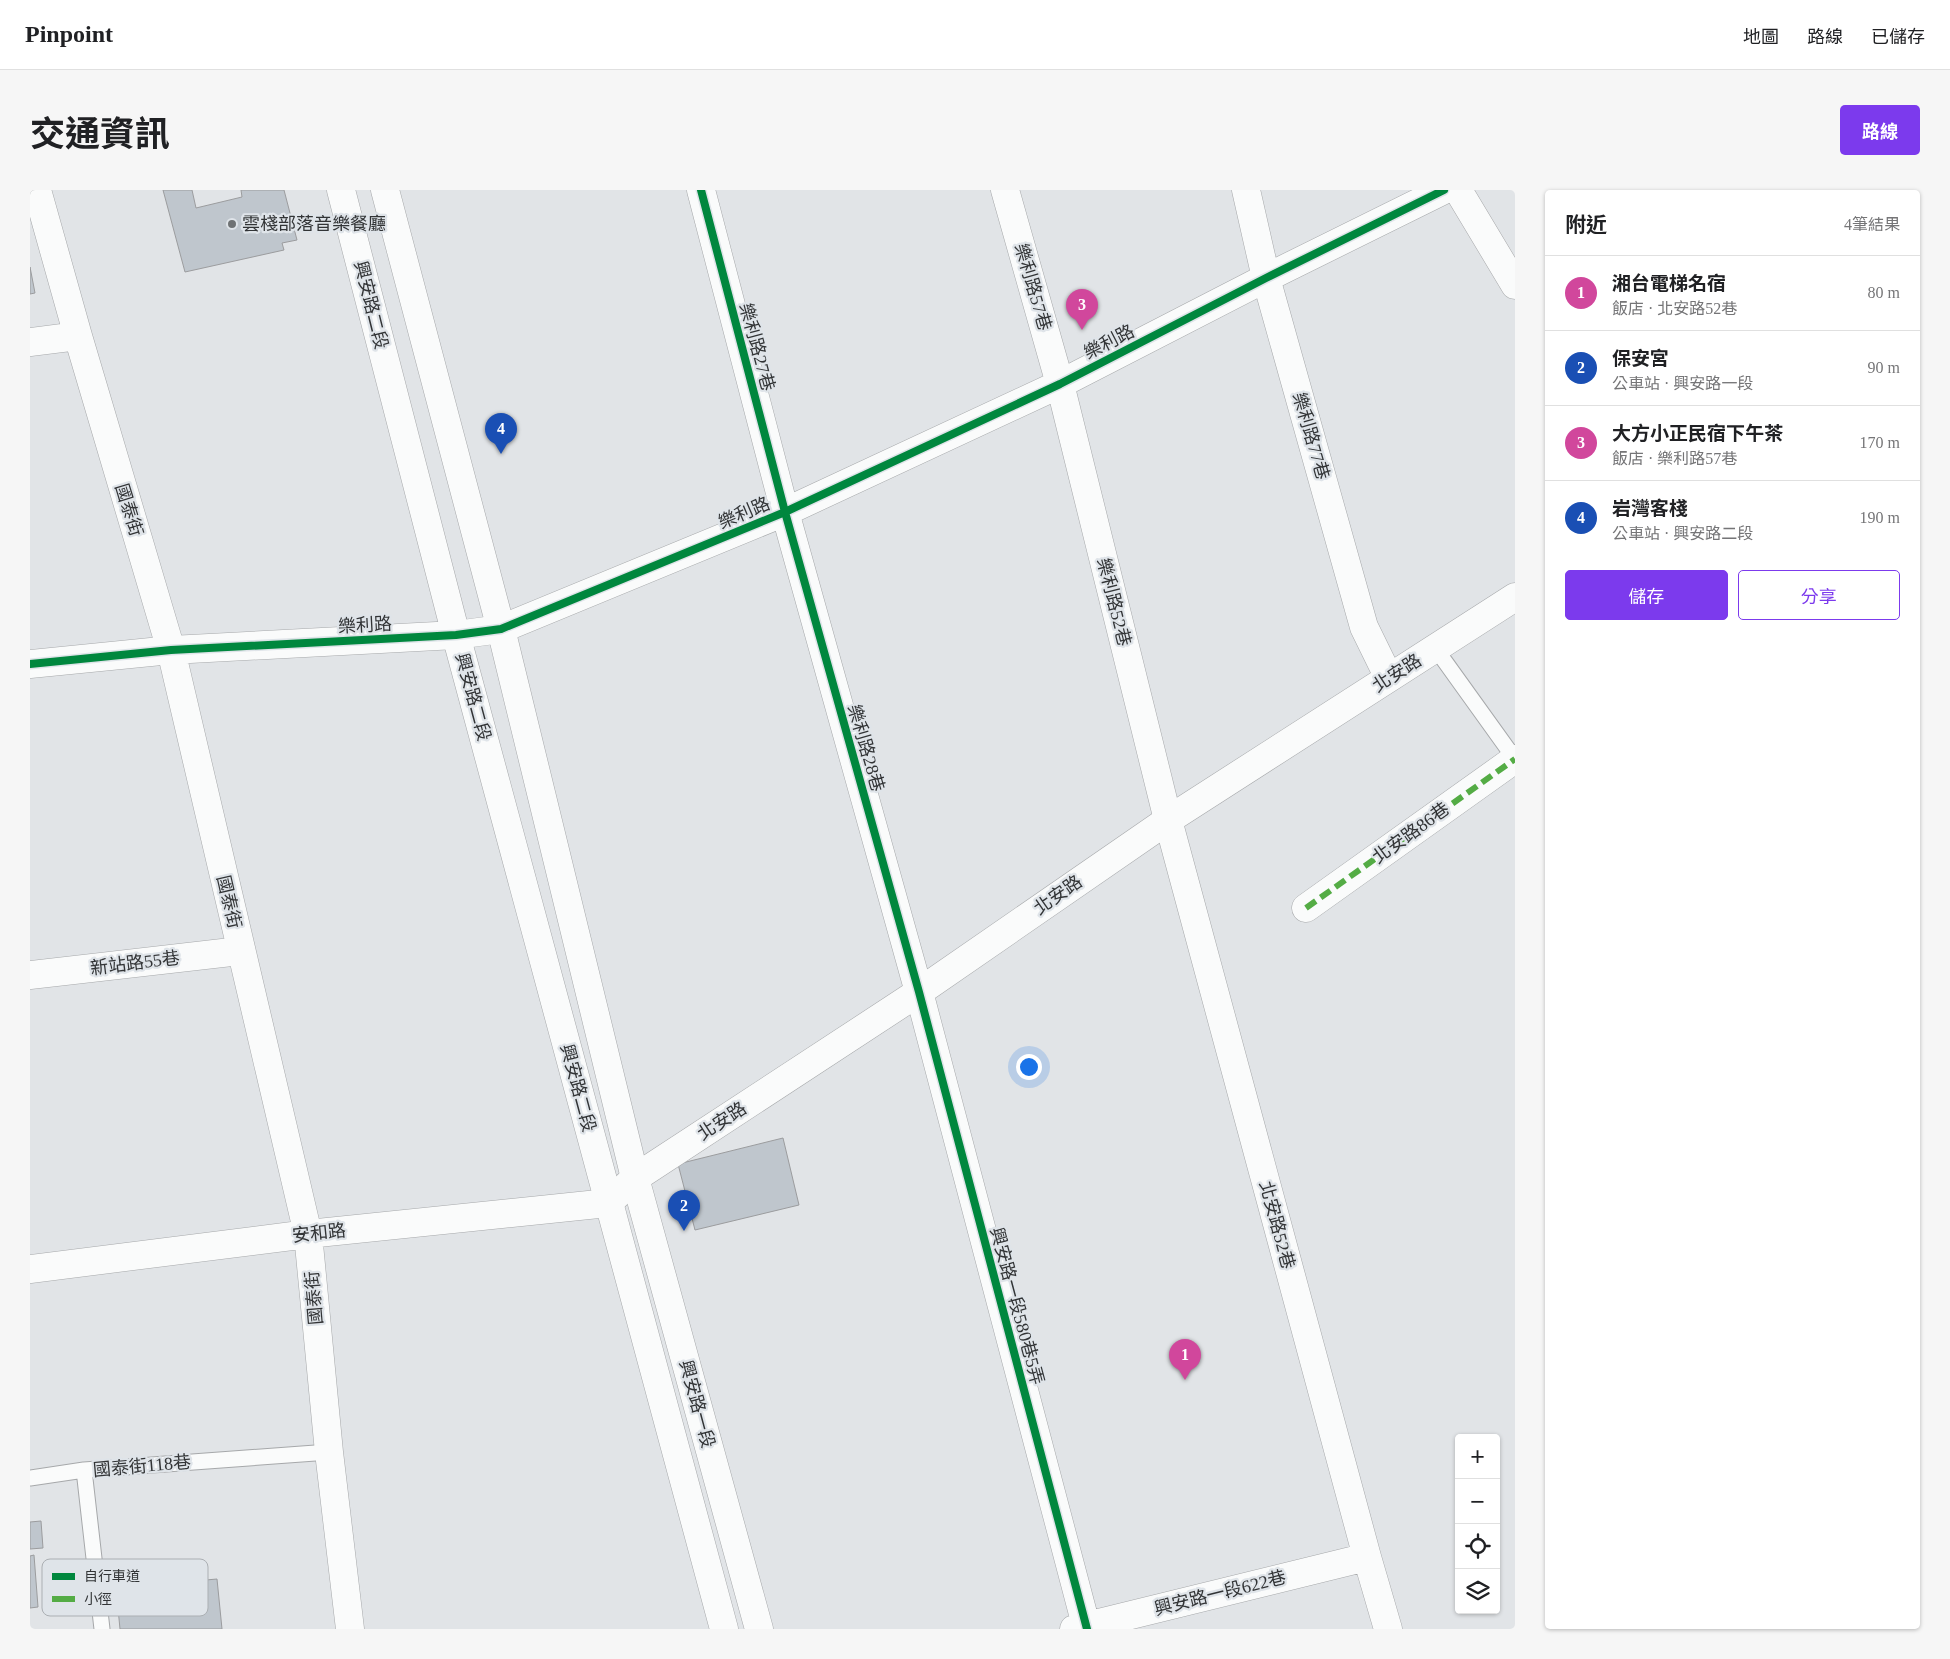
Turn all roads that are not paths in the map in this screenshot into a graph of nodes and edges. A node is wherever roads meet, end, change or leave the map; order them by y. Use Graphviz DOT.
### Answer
graph roads {
  1 [pos="37,190"];
  2 [pos="342,190"];
  3 [pos="384,190"];
  4 [pos="701,190"];
  5 [pos="1005,190"];
  6 [pos="1246,190"];
  7 [pos="1444,190"];
  8 [pos="1458,190"];
  9 [pos="1266,278"];
  10 [pos="1515,285"];
  11 [pos="78,336"];
  12 [pos="30,342"];
  13 [pos="1060,384"];
  14 [pos="784,512"];
  15 [pos="1515,597"];
  16 [pos="502,630"];
  17 [pos="456,635"];
  18 [pos="1436,649"];
  19 [pos="171,650"];
  20 [pos="30,664"];
  21 [pos="1389,678"];
  22 [pos="1515,759"];
  23 [pos="1168,820"];
  24 [pos="1306,908"];
  25 [pos="240,951"];
  26 [pos="30,975"];
  27 [pos="918,992"];
  28 [pos="635,1178"];
  29 [pos="608,1203"];
  30 [pos="308,1234"];
  31 [pos="30,1269"];
  32 [pos="328,1452"];
  33 [pos="84,1470"];
  34 [pos="30,1478"];
  35 [pos="1366,1556"];
  36 [pos="94,1559"];
  37 [pos="101,1616"];
  38 [pos="1082,1628"];
  39 [pos="102,1629"];
  40 [pos="350,1629"];
  41 [pos="724,1629"];
  42 [pos="758,1629"];
  43 [pos="1388,1629"];
  1 -- 11 [label="street, 國泰街"];
  2 -- 17 [label="street, 興安路二段"];
  3 -- 16 [label="street, 興安路二段"];
  4 -- 14 [label="street, 樂利路27巷"];
  5 -- 13 [label="street, 樂利路57巷"];
  6 -- 9 [label="street, 樂利路77巷"];
  7 -- 9 [label="street, 樂利路"];
  8 -- 10 [label="street"];
  9 -- 13 [label="street, 樂利路"];
  9 -- 21 [label="street, 樂利路77巷"];
  11 -- 12 [label="street"];
  11 -- 19 [label="street, 國泰街"];
  13 -- 14 [label="street, 樂利路"];
  13 -- 23 [label="street, 樂利路52巷"];
  14 -- 16 [label="street, 樂利路"];
  14 -- 27 [label="street, 樂利路28巷"];
  15 -- 18 [label="street, 北安路"];
  16 -- 17 [label="street, 樂利路"];
  16 -- 28 [label="street, 興安路二段"];
  17 -- 19 [label="street, 樂利路"];
  17 -- 29 [label="street, 興安路二段"];
  18 -- 21 [label="street, 北安路"];
  18 -- 22 [label="lane"];
  19 -- 20 [label="street, 樂利路"];
  19 -- 25 [label="street, 國泰街"];
  21 -- 23 [label="street, 北安路"];
  22 -- 24 [label="street, 北安路86巷"];
  23 -- 27 [label="street, 北安路"];
  23 -- 35 [label="street, 北安路52巷"];
  25 -- 26 [label="street, 新站路55巷"];
  25 -- 30 [label="street, 國泰街"];
  27 -- 28 [label="street, 北安路"];
  27 -- 38 [label="street, 興安路一段580巷5弄"];
  28 -- 29 [label="street, 北安路"];
  28 -- 42 [label="street, 興安路一段"];
  29 -- 30 [label="street, 安和路"];
  29 -- 41 [label="street, 興安路一段"];
  30 -- 31 [label="street, 安和路"];
  30 -- 32 [label="street, 國泰街"];
  32 -- 33 [label="lane, 國泰街118巷"];
  32 -- 40 [label="street, 國泰街"];
  33 -- 34 [label="lane"];
  33 -- 36 [label="lane, 國泰街118巷"];
  35 -- 38 [label="street, 興安路一段622巷"];
  35 -- 43 [label="street, 北安路52巷"];
  37 -- 39 [label="lane, 國泰街118巷"];
}
